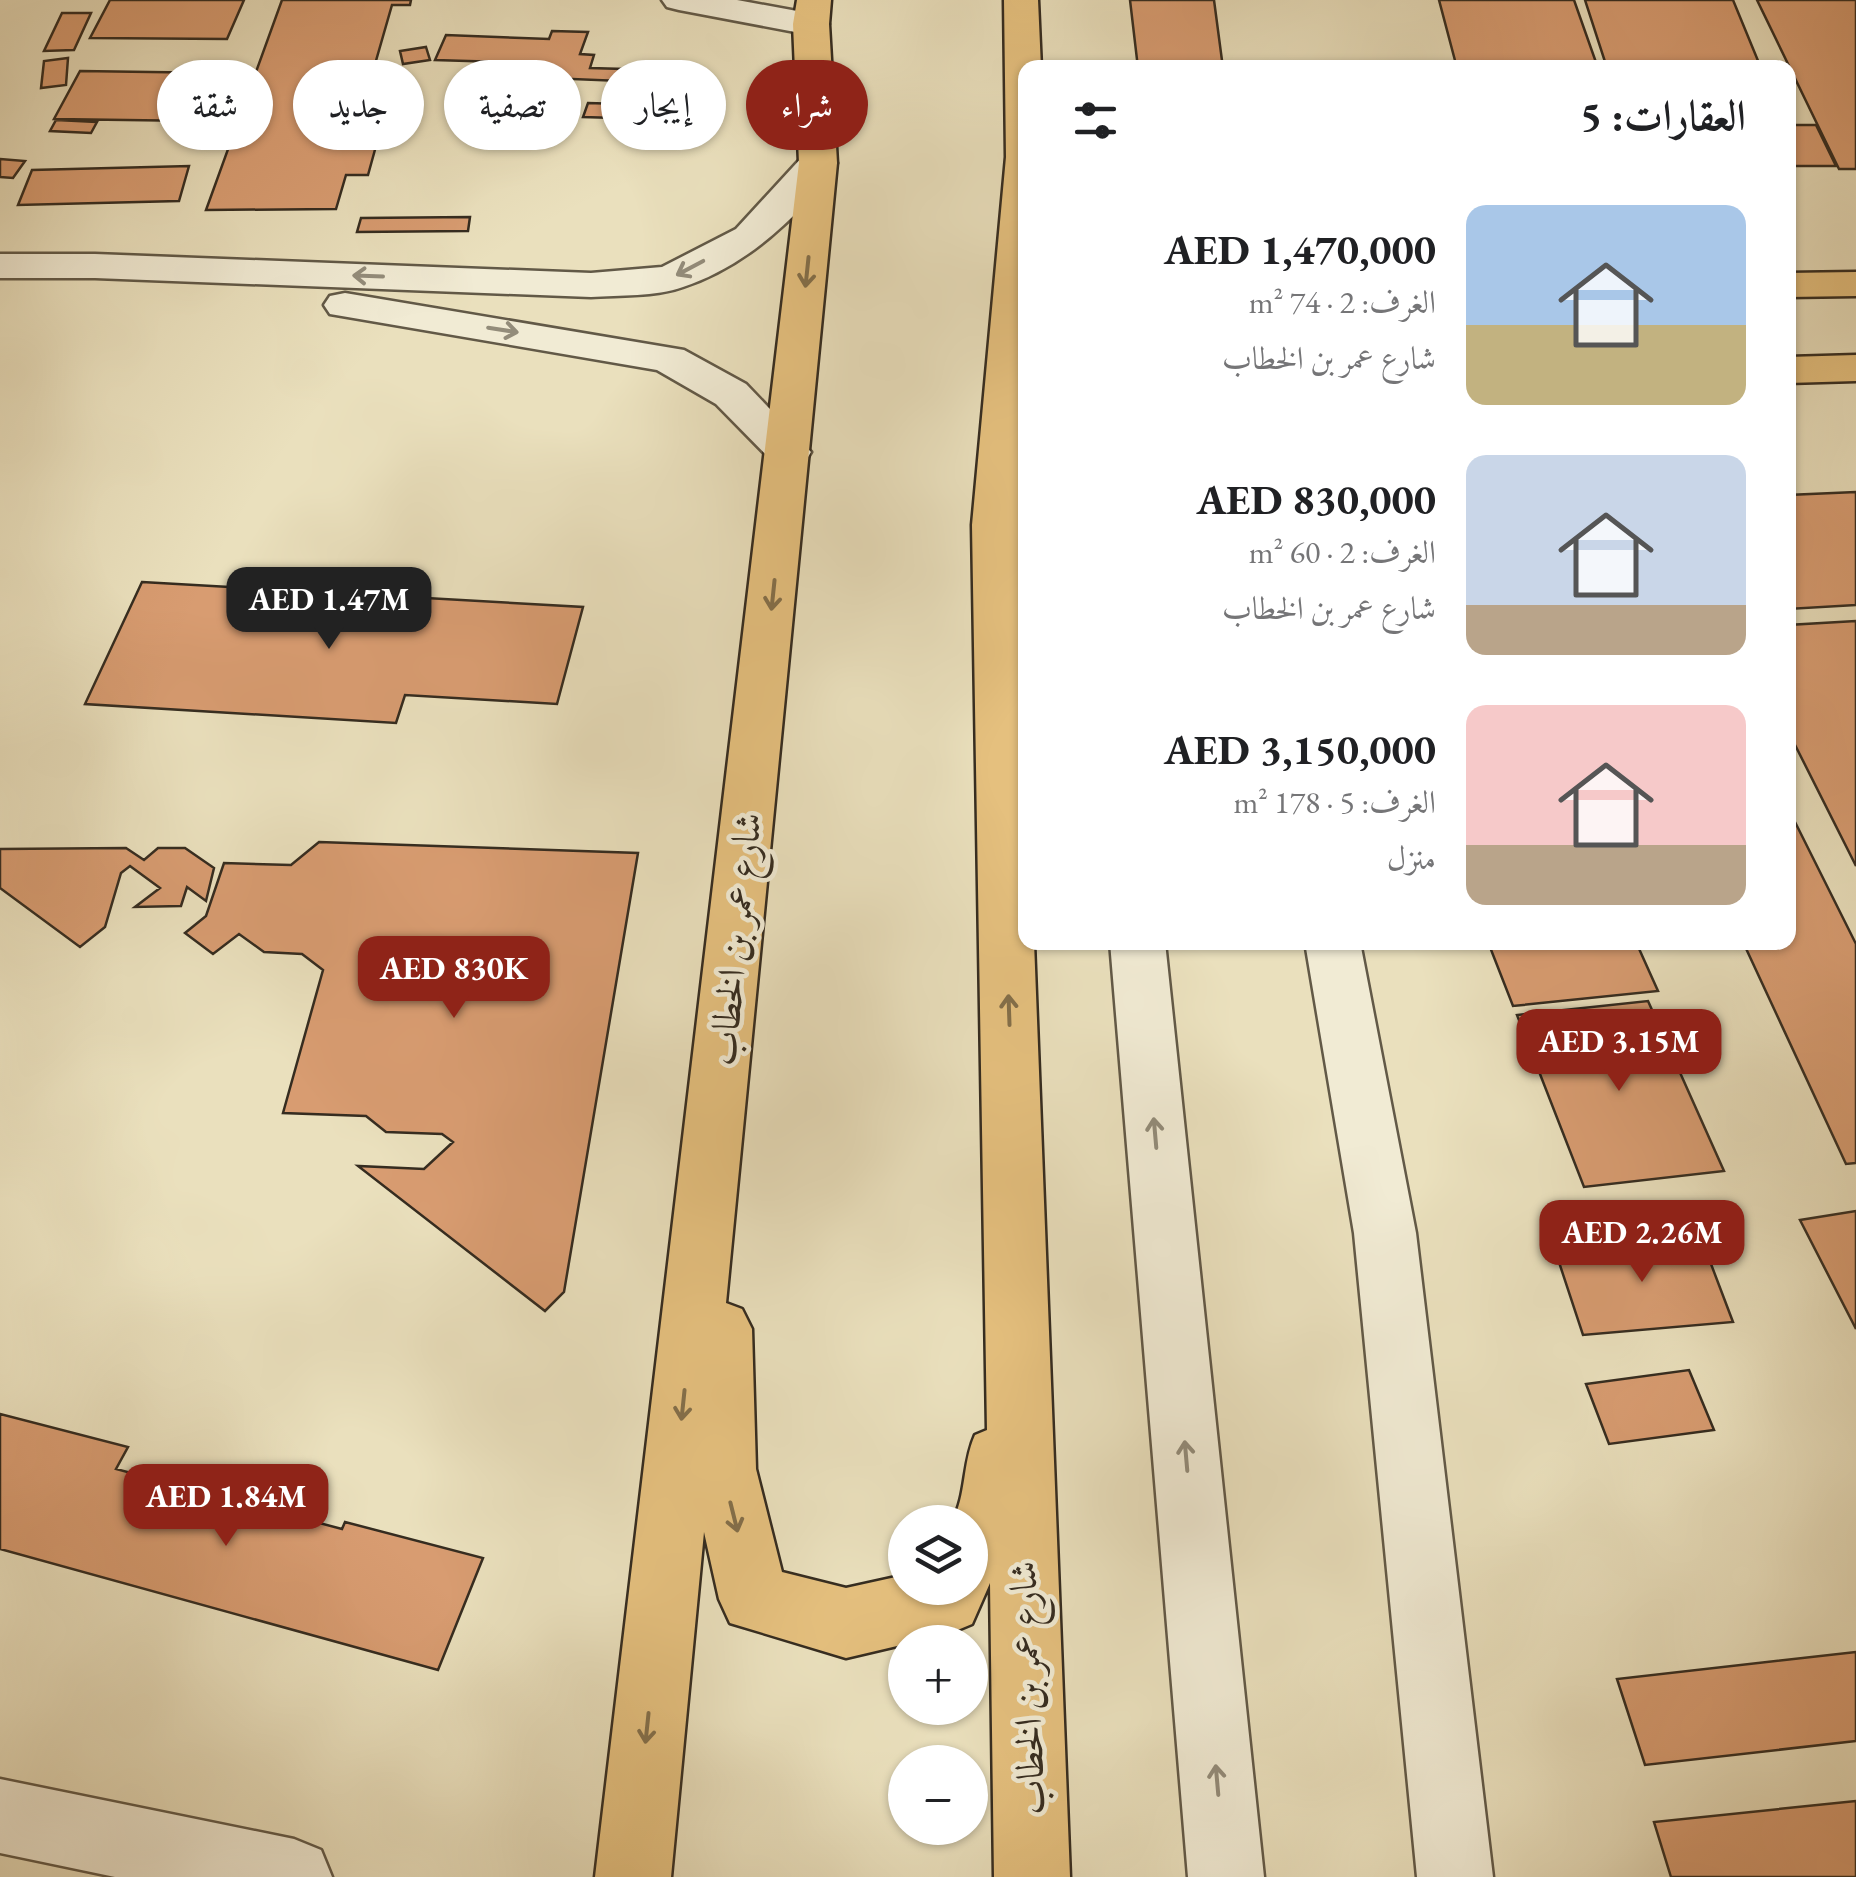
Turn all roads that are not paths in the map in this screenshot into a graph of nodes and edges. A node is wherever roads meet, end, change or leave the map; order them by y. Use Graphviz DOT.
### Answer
graph roads {
  1 [pos="679,0"];
  2 [pos="1022,0"];
  3 [pos="812,12"];
  4 [pos="1023,60"];
  5 [pos="818,164"];
  6 [pos="0,266"];
  7 [pos="95,266"];
  8 [pos="1856,284"];
  9 [pos="1796,285"];
  10 [pos="1018,331"];
  11 [pos="1856,368"];
  12 [pos="1796,370"];
  13 [pos="789,452"];
  14 [pos="1010,503"];
  15 [pos="1138,950"];
  16 [pos="1333,950"];
  17 [pos="1010,1068"];
  18 [pos="716,1106"];
  19 [pos="988,1523"];
  20 [pos="926,1605"];
  21 [pos="0,1816"];
  22 [pos="220,1871"];
  23 [pos="294,1877"];
  24 [pos="633,1877"];
  25 [pos="1032,1877"];
  26 [pos="1226,1877"];
  27 [pos="1455,1877"];
  1 -- 3 [label="street"];
  2 -- 4 [label="main road, شارع عمر بن الخطاب"];
  3 -- 5 [label="main road, شارع عمر بن الخطاب"];
  5 -- 7 [label="street, one-way"];
  5 -- 13 [label="main road, شارع عمر بن الخطاب, one-way"];
  6 -- 7 [label="street"];
  7 -- 13 [label="street, one-way"];
  8 -- 9 [label="main road"];
  10 -- 14 [label="main road, شارع عمر بن الخطاب"];
  11 -- 12 [label="main road"];
  13 -- 18 [label="main road, شارع عمر بن الخطاب, one-way"];
  17 -- 14 [label="main road, شارع عمر بن الخطاب, one-way"];
  26 -- 15 [label="street, one-way"];
  16 -- 27 [label="street"];
  17 -- 19 [label="main road"];
  17 -- 25 [label="main road, شارع عمر بن الخطاب"];
  18 -- 20 [label="main road, one-way"];
  18 -- 24 [label="main road, شارع عمر بن الخطاب, one-way"];
  21 -- 22 [label="street"];
  22 -- 23 [label="street"];
}
